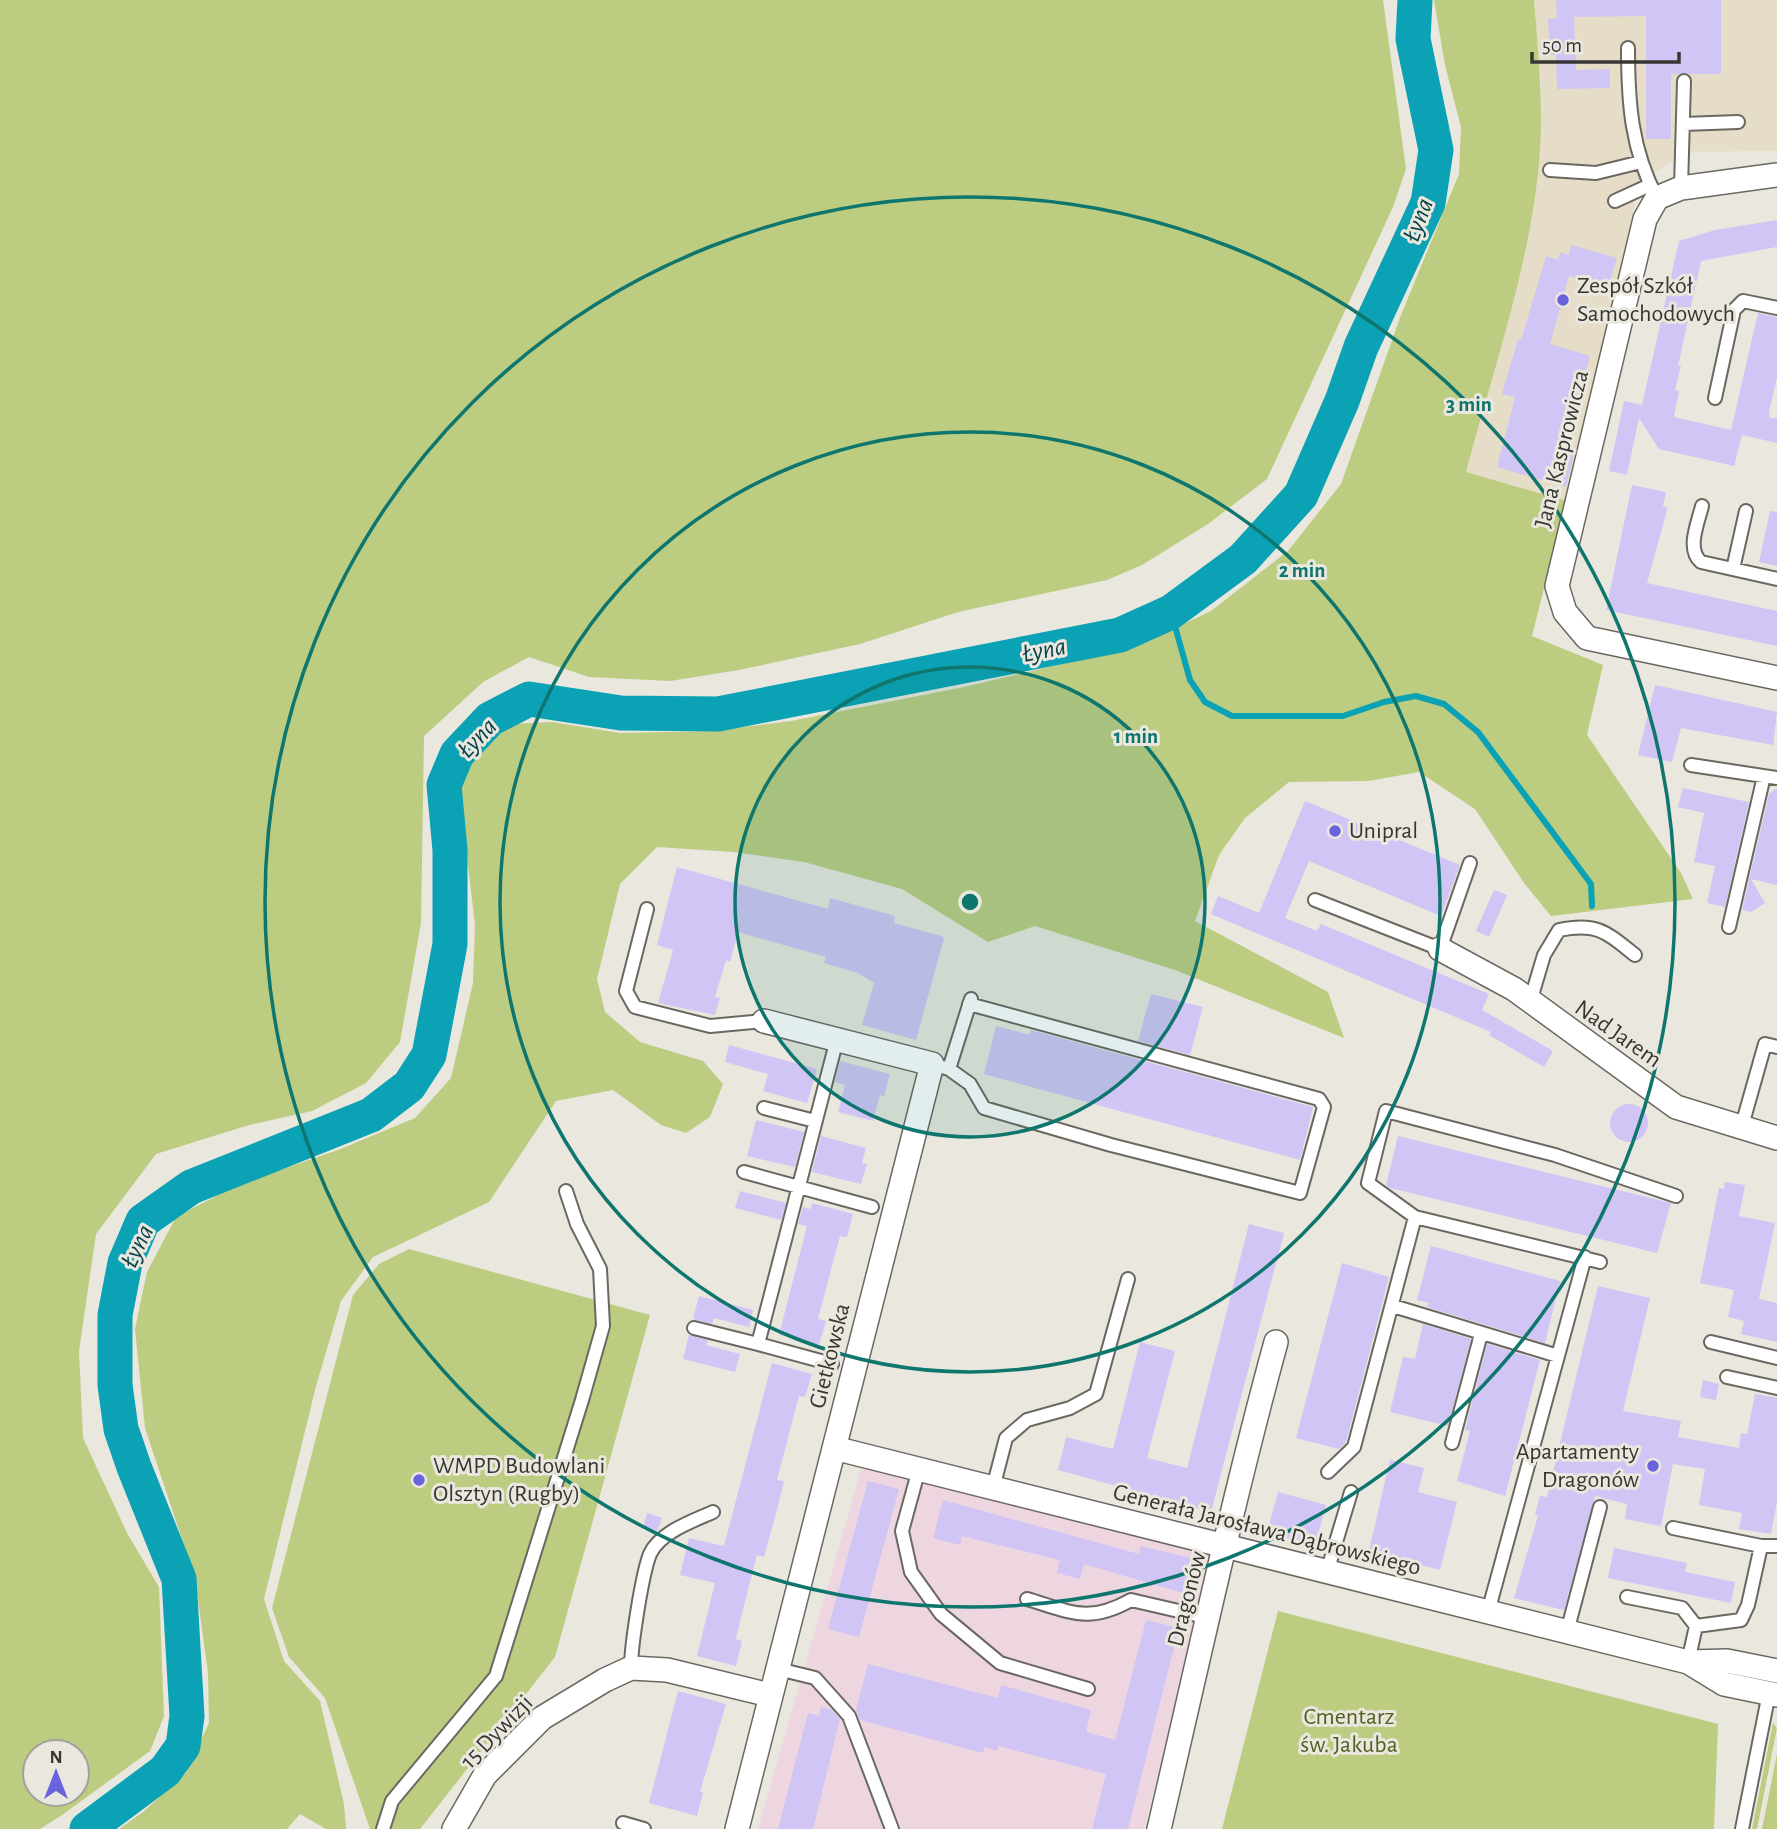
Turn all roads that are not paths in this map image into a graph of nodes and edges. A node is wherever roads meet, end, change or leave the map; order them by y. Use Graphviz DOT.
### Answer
graph roads {
  1 [pos="1628,48"];
  2 [pos="1684,81"];
  3 [pos="1738,122"];
  4 [pos="1683,124"];
  5 [pos="1641,162"];
  6 [pos="1550,170"];
  7 [pos="1777,176"];
  8 [pos="1681,188"];
  9 [pos="1653,192"];
  10 [pos="1615,201"];
  11 [pos="1777,308"];
  12 [pos="1715,398"];
  13 [pos="1702,506"];
  14 [pos="1746,511"];
  15 [pos="1733,569"];
  16 [pos="1777,579"];
  17 [pos="1777,678"];
  18 [pos="1691,765"];
  19 [pos="1773,777"];
  20 [pos="1470,863"];
  21 [pos="1315,900"];
  22 [pos="647,909"];
  23 [pos="1729,927"];
  24 [pos="1440,949"];
  25 [pos="1634,955"];
  26 [pos="1530,1002"];
  27 [pos="764,1021"];
  28 [pos="836,1039"];
  29 [pos="1777,1046"];
  30 [pos="940,1066"];
  31 [pos="764,1108"];
  32 [pos="815,1121"];
  33 [pos="1741,1129"];
  34 [pos="1777,1138"];
  35 [pos="744,1172"];
  36 [pos="798,1187"];
  37 [pos="566,1191"];
  38 [pos="1676,1196"];
  39 [pos="872,1207"];
  40 [pos="1415,1217"];
  41 [pos="1585,1257"];
  42 [pos="1600,1262"];
  43 [pos="1128,1279"];
  44 [pos="1393,1306"];
  45 [pos="694,1328"];
  46 [pos="1480,1334"];
  47 [pos="1276,1342"];
  48 [pos="1711,1342"];
  49 [pos="758,1344"];
  50 [pos="1558,1356"];
  51 [pos="1777,1358"];
  52 [pos="832,1364"];
  53 [pos="1727,1377"];
  54 [pos="1777,1388"];
  55 [pos="1452,1443"];
  56 [pos="834,1448"];
  57 [pos="919,1469"];
  58 [pos="1328,1472"];
  59 [pos="993,1488"];
  60 [pos="1351,1492"];
  61 [pos="1600,1507"];
  62 [pos="713,1511"];
  63 [pos="1673,1528"];
  64 [pos="1227,1546"];
  65 [pos="1761,1546"];
  66 [pos="1777,1546"];
  67 [pos="1327,1572"];
  68 [pos="1627,1597"];
  69 [pos="1027,1598"];
  70 [pos="1488,1612"];
  71 [pos="1209,1618"];
  72 [pos="1696,1626"];
  73 [pos="1567,1632"];
  74 [pos="1688,1662"];
  75 [pos="631,1668"];
  76 [pos="778,1668"];
  77 [pos="1777,1671"];
  78 [pos="1088,1689"];
  79 [pos="1773,1694"];
  80 [pos="770,1695"];
  81 [pos="623,1823"];
  82 [pos="383,1829"];
  83 [pos="454,1829"];
  84 [pos="644,1829"];
  85 [pos="737,1829"];
  86 [pos="892,1829"];
  87 [pos="1159,1829"];
  88 [pos="1742,1829"];
  1 -- 5 [label="lane"];
  2 -- 4 [label="lane"];
  3 -- 4 [label="lane"];
  4 -- 8 [label="lane"];
  5 -- 6 [label="lane"];
  5 -- 9 [label="lane"];
  7 -- 8 [label="street"];
  8 -- 9 [label="street"];
  9 -- 10 [label="lane"];
  9 -- 17 [label="street, Jana Kasprowicza"];
  11 -- 12 [label="lane"];
  13 -- 15 [label="lane"];
  14 -- 15 [label="lane"];
  15 -- 16 [label="lane"];
  18 -- 19 [label="lane"];
  19 -- 23 [label="lane"];
  20 -- 24 [label="lane"];
  21 -- 24 [label="lane"];
  22 -- 27 [label="lane"];
  24 -- 26 [label="street, Nad Jarem"];
  25 -- 26 [label="lane"];
  26 -- 33 [label="street, Nad Jarem"];
  27 -- 28 [label="street"];
  28 -- 30 [label="street"];
  28 -- 32 [label="lane"];
  29 -- 33 [label="lane"];
  30 -- 30 [label="lane"];
  30 -- 56 [label="street, Gietkowska"];
  31 -- 32 [label="lane"];
  32 -- 36 [label="lane"];
  33 -- 34 [label="street, Nad Jarem"];
  35 -- 36 [label="lane"];
  36 -- 39 [label="lane"];
  36 -- 49 [label="lane"];
  37 -- 82 [label="lane"];
  38 -- 40 [label="lane"];
  40 -- 41 [label="lane"];
  40 -- 44 [label="lane"];
  41 -- 42 [label="lane"];
  41 -- 50 [label="lane"];
  43 -- 59 [label="lane"];
  44 -- 46 [label="lane"];
  44 -- 58 [label="lane"];
  45 -- 49 [label="lane"];
  46 -- 50 [label="lane"];
  46 -- 55 [label="lane"];
  47 -- 64 [label="street, Dragonów"];
  48 -- 51 [label="lane"];
  49 -- 52 [label="lane"];
  50 -- 70 [label="lane"];
  53 -- 54 [label="lane"];
  56 -- 57 [label="street, Generała Jarosława Dąbrowskiego"];
  56 -- 76 [label="street, Gietkowska"];
  57 -- 59 [label="street, Generała Jarosława Dąbrowskiego"];
  57 -- 78 [label="lane"];
  59 -- 64 [label="street, Generała Jarosława Dąbrowskiego"];
  60 -- 67 [label="lane"];
  61 -- 73 [label="lane"];
  62 -- 75 [label="lane"];
  63 -- 65 [label="lane"];
  64 -- 67 [label="street, Generała Jarosława Dąbrowskiego"];
  64 -- 71 [label="street, Dragonów"];
  65 -- 66 [label="lane"];
  65 -- 72 [label="lane"];
  67 -- 70 [label="street, Generała Jarosława Dąbrowskiego"];
  68 -- 72 [label="lane"];
  69 -- 71 [label="lane"];
  70 -- 73 [label="street, Generała Jarosława Dąbrowskiego"];
  71 -- 87 [label="street, Dragonów"];
  72 -- 74 [label="lane"];
  73 -- 74 [label="street, Generała Jarosława Dąbrowskiego"];
  74 -- 77 [label="street, Generała Jarosława Dąbrowskiego"];
  74 -- 79 [label="street, Generała Jarosława Dąbrowskiego"];
  75 -- 80 [label="street, 15 Dywizji"];
  75 -- 83 [label="street, 15 Dywizji"];
  76 -- 80 [label="street, Gietkowska"];
  76 -- 86 [label="lane"];
  79 -- 88 [label="lane"];
  80 -- 85 [label="street, Gietkowska"];
  81 -- 84 [label="lane"];
}
